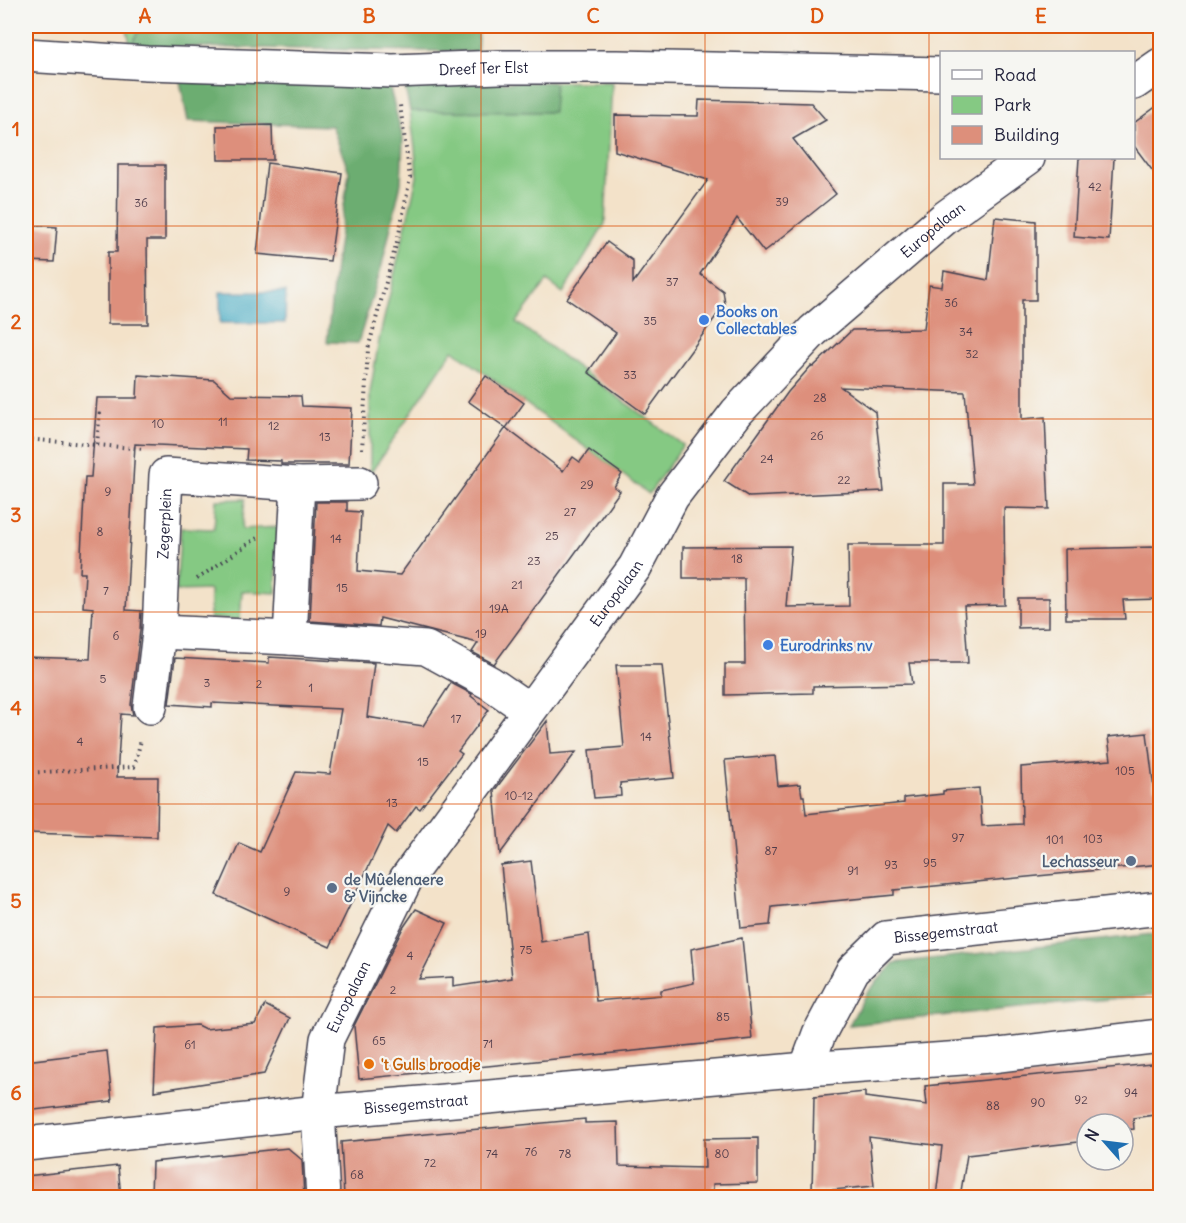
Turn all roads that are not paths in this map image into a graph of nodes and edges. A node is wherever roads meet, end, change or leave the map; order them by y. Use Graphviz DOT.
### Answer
graph roads {
  1 [pos="26,55"];
  2 [pos="1161,65"];
  3 [pos="940,74"];
  4 [pos="1135,82"];
  5 [pos="1027,159"];
  6 [pos="360,483"];
  7 [pos="297,498"];
  8 [pos="160,617"];
  9 [pos="290,638"];
  10 [pos="150,707"];
  11 [pos="529,710"];
  12 [pos="1161,908"];
  13 [pos="1161,1036"];
  14 [pos="806,1069"];
  15 [pos="318,1112"];
  16 [pos="26,1144"];
  17 [pos="323,1197"];
  1 -- 3 [label="street, Dreef Ter Elst"];
  2 -- 4 [label="street"];
  5 -- 11 [label="street, Europalaan"];
  6 -- 7 [label="street, Zegerplein"];
  7 -- 8 [label="street, Zegerplein"];
  7 -- 9 [label="street"];
  8 -- 9 [label="street"];
  8 -- 10 [label="street, Zegerplein"];
  9 -- 11 [label="street"];
  11 -- 15 [label="street, Europalaan"];
  12 -- 14 [label="street, Bissegemstraat"];
  13 -- 14 [label="street, Bissegemstraat"];
  14 -- 15 [label="street, Bissegemstraat"];
  15 -- 16 [label="street, Bissegemstraat"];
  15 -- 17 [label="street, Europalaan"];
}
